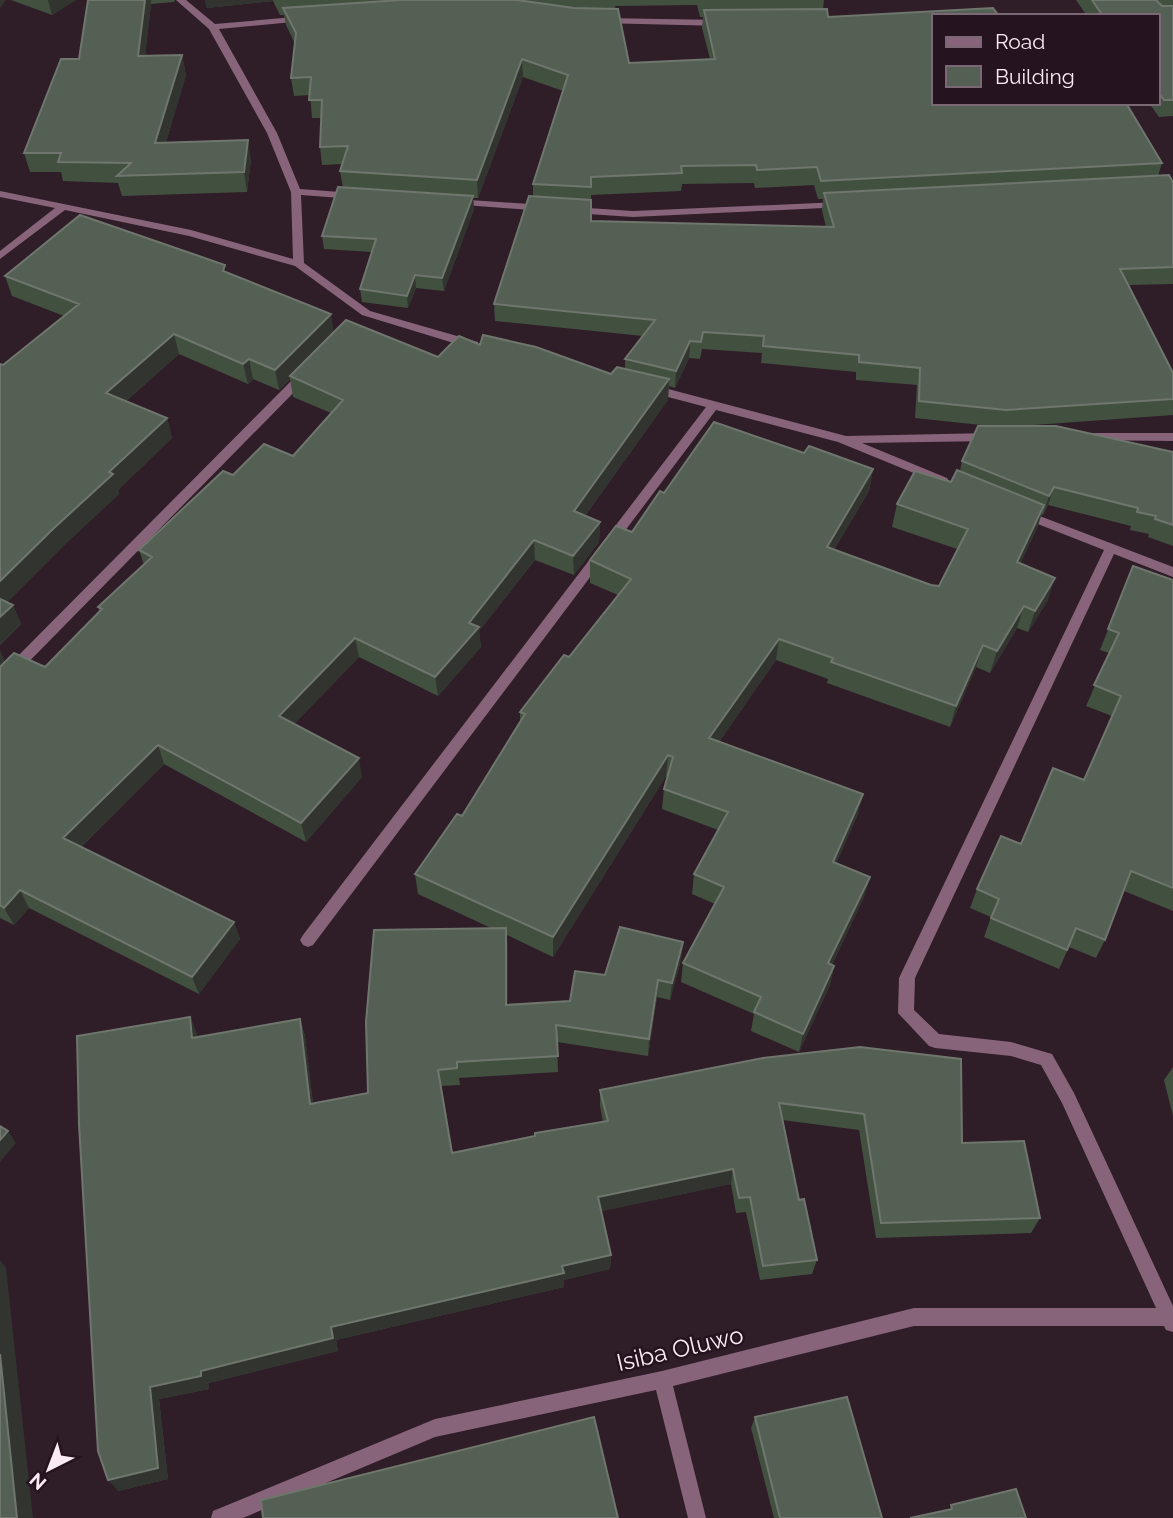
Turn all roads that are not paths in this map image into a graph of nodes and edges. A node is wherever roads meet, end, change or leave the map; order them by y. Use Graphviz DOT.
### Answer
graph roads {
  1 [pos="181,0"];
  2 [pos="318,17"];
  3 [pos="587,21"];
  4 [pos="733,23"];
  5 [pos="213,27"];
  6 [pos="296,192"];
  7 [pos="0,194"];
  8 [pos="364,197"];
  9 [pos="445,202"];
  10 [pos="858,204"];
  11 [pos="64,206"];
  12 [pos="553,209"];
  13 [pos="566,210"];
  14 [pos="0,256"];
  15 [pos="299,264"];
  16 [pos="366,313"];
  17 [pos="356,322"];
  18 [pos="493,350"];
  19 [pos="308,371"];
  20 [pos="636,385"];
  21 [pos="714,404"];
  22 [pos="1002,437"];
  23 [pos="1068,437"];
  24 [pos="1173,437"];
  25 [pos="842,439"];
  26 [pos="957,487"];
  27 [pos="1008,508"];
  28 [pos="1110,550"];
  29 [pos="1173,572"];
  30 [pos="0,682"];
  31 [pos="308,940"];
  32 [pos="1172,1320"];
  33 [pos="662,1380"];
  34 [pos="220,1518"];
  35 [pos="697,1518"];
  1 -- 5 [label="street"];
  2 -- 5 [label="street"];
  3 -- 4 [label="street"];
  5 -- 6 [label="street"];
  6 -- 8 [label="street"];
  6 -- 15 [label="street"];
  7 -- 11 [label="street"];
  9 -- 12 [label="street"];
  10 -- 13 [label="street"];
  11 -- 14 [label="street"];
  11 -- 15 [label="street"];
  15 -- 16 [label="street"];
  16 -- 17 [label="street"];
  16 -- 18 [label="street"];
  19 -- 30 [label="street"];
  20 -- 21 [label="street"];
  21 -- 25 [label="street"];
  21 -- 31 [label="street"];
  22 -- 25 [label="street"];
  23 -- 24 [label="street"];
  25 -- 26 [label="street"];
  27 -- 28 [label="street"];
  28 -- 29 [label="street"];
  28 -- 32 [label="street"];
  32 -- 33 [label="street, Isiba Oluwo"];
  33 -- 34 [label="street, Isiba Oluwo"];
  33 -- 35 [label="street"];
}
